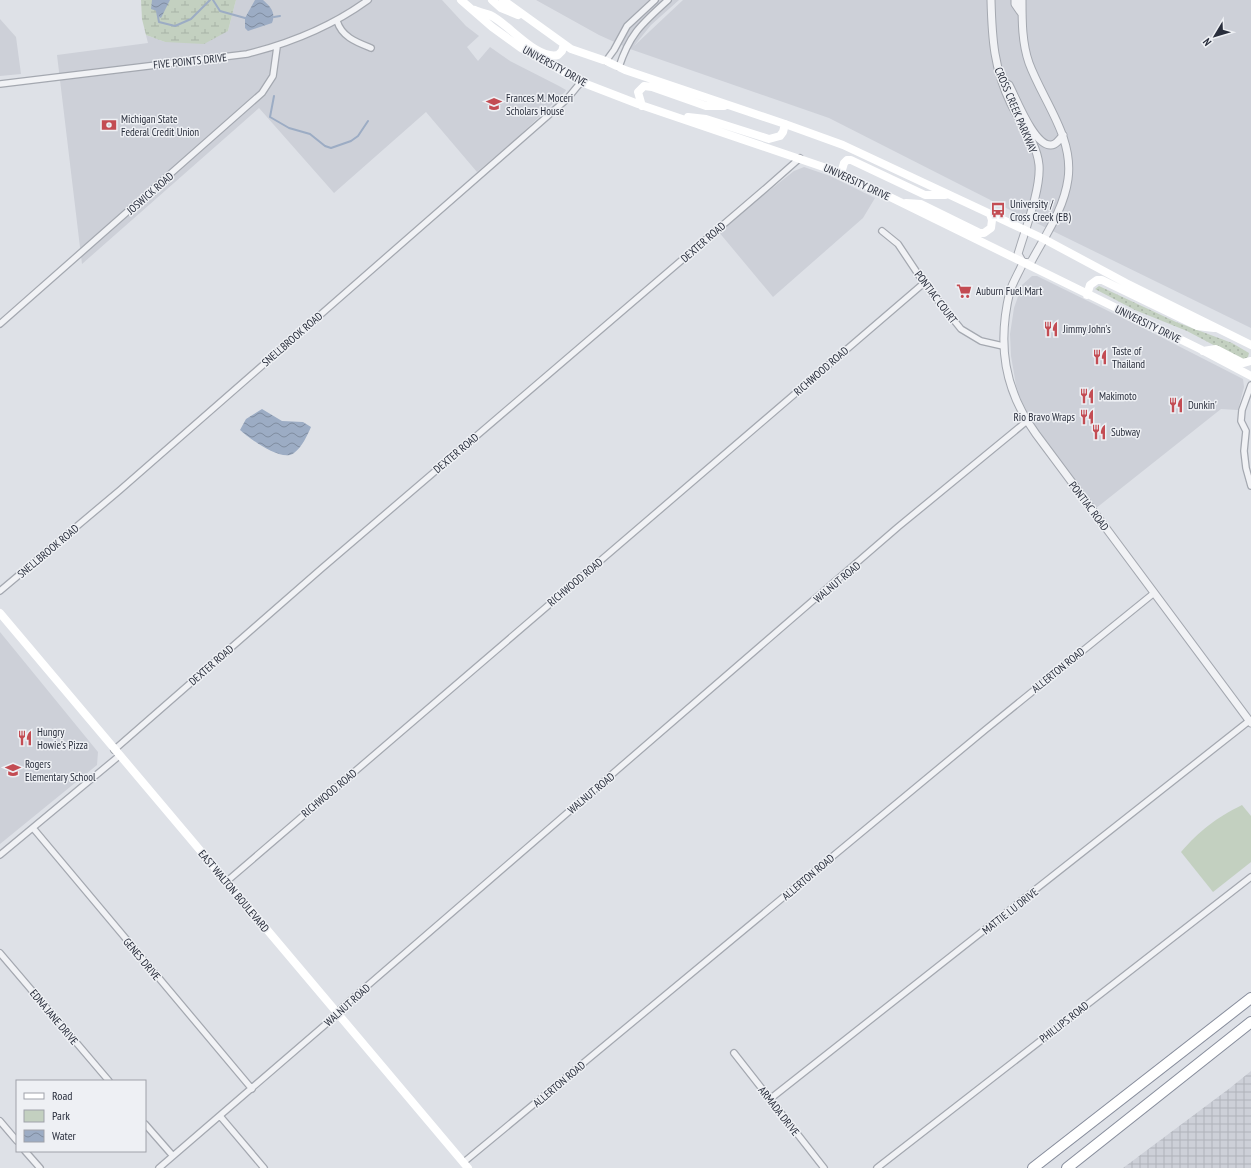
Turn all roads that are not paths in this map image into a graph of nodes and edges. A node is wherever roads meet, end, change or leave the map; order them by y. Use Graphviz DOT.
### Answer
graph roads {
  1 [pos="368,0"];
  2 [pos="461,0"];
  3 [pos="492,0"];
  4 [pos="503,0"];
  5 [pos="655,0"];
  6 [pos="668,0"];
  7 [pos="991,0"];
  8 [pos="1015,0"];
  9 [pos="1022,0"];
  10 [pos="472,10"];
  11 [pos="1022,14"];
  12 [pos="529,20"];
  13 [pos="337,21"];
  14 [pos="564,44"];
  15 [pos="277,47"];
  16 [pos="371,48"];
  17 [pos="606,61"];
  18 [pos="619,67"];
  19 [pos="1002,81"];
  20 [pos="581,82"];
  21 [pos="0,84"];
  22 [pos="642,106"];
  23 [pos="733,106"];
  24 [pos="672,115"];
  25 [pos="785,124"];
  26 [pos="1063,135"];
  27 [pos="800,158"];
  28 [pos="841,173"];
  29 [pos="948,195"];
  30 [pos="902,203"];
  31 [pos="990,214"];
  32 [pos="1025,230"];
  33 [pos="882,231"];
  34 [pos="1044,239"];
  35 [pos="1023,263"];
  36 [pos="924,283"];
  37 [pos="1087,295"];
  38 [pos="0,324"];
  39 [pos="1219,328"];
  40 [pos="1251,345"];
  41 [pos="1003,346"];
  42 [pos="1203,351"];
  43 [pos="1251,361"];
  44 [pos="1251,376"];
  45 [pos="1251,385"];
  46 [pos="1027,421"];
  47 [pos="1248,430"];
  48 [pos="1251,486"];
  49 [pos="0,591"];
  50 [pos="1154,593"];
  51 [pos="0,613"];
  52 [pos="1250,722"];
  53 [pos="117,753"];
  54 [pos="33,828"];
  55 [pos="0,855"];
  56 [pos="1251,877"];
  57 [pos="226,882"];
  58 [pos="0,953"];
  59 [pos="1251,998"];
  60 [pos="337,1012"];
  61 [pos="1251,1022"];
  62 [pos="734,1053"];
  63 [pos="108,1080"];
  64 [pos="252,1089"];
  65 [pos="770,1099"];
  66 [pos="220,1116"];
  67 [pos="0,1121"];
  68 [pos="146,1125"];
  69 [pos="16,1140"];
  70 [pos="26,1152"];
  71 [pos="173,1156"];
  72 [pos="466,1165"];
  73 [pos="40,1168"];
  74 [pos="159,1168"];
  75 [pos="264,1168"];
  76 [pos="824,1168"];
  77 [pos="877,1168"];
  78 [pos="1033,1168"];
  79 [pos="1067,1168"];
  1 -- 13 [label="street, FIVE POINTS DRIVE"];
  2 -- 10 [label="main road, UNIVERSITY DRIVE"];
  3 -- 12 [label="main road"];
  4 -- 12 [label="main road, UNIVERSITY DRIVE"];
  5 -- 17 [label="street"];
  6 -- 18 [label="street"];
  7 -- 19 [label="street, CROSS CREEK PARKWAY"];
  8 -- 11 [label="street"];
  9 -- 11 [label="street"];
  10 -- 14 [label="main road"];
  10 -- 20 [label="main road, UNIVERSITY DRIVE"];
  11 -- 26 [label="street"];
  12 -- 14 [label="main road, UNIVERSITY DRIVE"];
  13 -- 15 [label="street, FIVE POINTS DRIVE"];
  13 -- 16 [label="street"];
  14 -- 17 [label="main road, UNIVERSITY DRIVE"];
  15 -- 21 [label="street, FIVE POINTS DRIVE"];
  15 -- 38 [label="street, JOSWICK ROAD"];
  17 -- 18 [label="main road, UNIVERSITY DRIVE"];
  18 -- 23 [label="main road, UNIVERSITY DRIVE"];
  19 -- 26 [label="street"];
  19 -- 32 [label="street, CROSS CREEK PARKWAY"];
  20 -- 22 [label="main road, UNIVERSITY DRIVE"];
  20 -- 49 [label="street, SNELLBROOK ROAD"];
  22 -- 23 [label="main road"];
  22 -- 24 [label="main road, UNIVERSITY DRIVE"];
  23 -- 25 [label="main road, UNIVERSITY DRIVE"];
  24 -- 25 [label="main road"];
  24 -- 27 [label="main road, UNIVERSITY DRIVE"];
  25 -- 29 [label="main road, UNIVERSITY DRIVE"];
  26 -- 34 [label="street"];
  27 -- 28 [label="main road, UNIVERSITY DRIVE"];
  27 -- 53 [label="street, DEXTER ROAD"];
  28 -- 29 [label="main road"];
  28 -- 30 [label="main road, UNIVERSITY DRIVE"];
  29 -- 31 [label="main road, UNIVERSITY DRIVE"];
  30 -- 31 [label="main road"];
  30 -- 35 [label="main road, UNIVERSITY DRIVE"];
  31 -- 32 [label="main road, UNIVERSITY DRIVE"];
  32 -- 34 [label="main road, UNIVERSITY DRIVE"];
  32 -- 35 [label="street, CROSS CREEK PARKWAY"];
  33 -- 36 [label="street, PONTIAC COURT"];
  34 -- 35 [label="street"];
  34 -- 39 [label="main road, UNIVERSITY DRIVE"];
  35 -- 37 [label="main road, UNIVERSITY DRIVE"];
  35 -- 41 [label="street, PONTIAC ROAD"];
  36 -- 41 [label="street, PONTIAC COURT"];
  36 -- 57 [label="street, RICHWOOD ROAD"];
  37 -- 39 [label="main road"];
  37 -- 42 [label="main road, UNIVERSITY DRIVE"];
  39 -- 40 [label="main road, UNIVERSITY DRIVE"];
  41 -- 46 [label="street, PONTIAC ROAD"];
  42 -- 43 [label="main road"];
  42 -- 44 [label="main road, UNIVERSITY DRIVE"];
  45 -- 47 [label="street"];
  46 -- 50 [label="street, PONTIAC ROAD"];
  46 -- 60 [label="street, WALNUT ROAD"];
  47 -- 48 [label="street"];
  50 -- 52 [label="street, PONTIAC ROAD"];
  50 -- 72 [label="street, ALLERTON ROAD"];
  51 -- 53 [label="main road, EAST WALTON BOULEVARD"];
  52 -- 65 [label="street, MATTIE LU DRIVE"];
  53 -- 54 [label="street, DEXTER ROAD"];
  53 -- 57 [label="main road, EAST WALTON BOULEVARD"];
  54 -- 55 [label="street, DEXTER ROAD"];
  54 -- 64 [label="street, GENES DRIVE"];
  56 -- 77 [label="street, PHILLIPS ROAD"];
  57 -- 60 [label="main road, EAST WALTON BOULEVARD"];
  58 -- 63 [label="street, EDNA JANE DRIVE"];
  59 -- 78 [label="highway"];
  60 -- 64 [label="street, WALNUT ROAD"];
  60 -- 72 [label="main road, EAST WALTON BOULEVARD"];
  61 -- 79 [label="highway"];
  62 -- 65 [label="street, ARMADA DRIVE"];
  64 -- 66 [label="street, WALNUT ROAD"];
  65 -- 76 [label="street, ARMADA DRIVE"];
  66 -- 71 [label="street, WALNUT ROAD"];
  66 -- 75 [label="street"];
  67 -- 69 [label="street"];
  68 -- 71 [label="street"];
  70 -- 73 [label="street"];
  71 -- 74 [label="street, WALNUT ROAD"];
}
